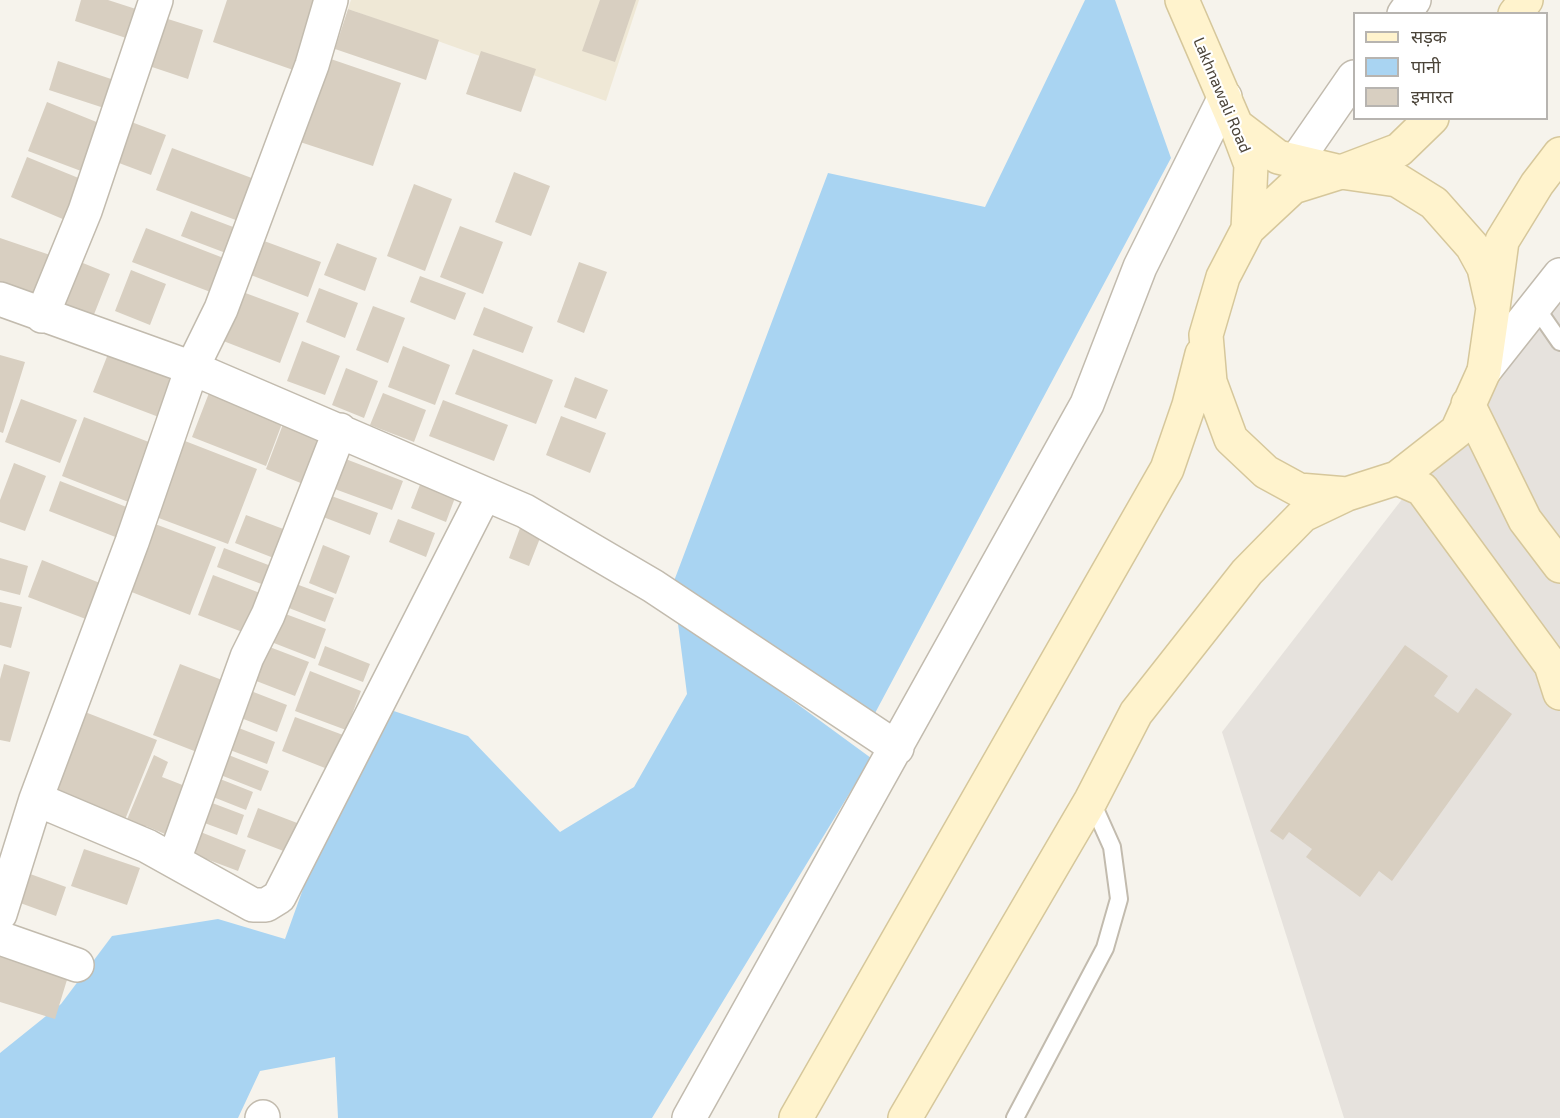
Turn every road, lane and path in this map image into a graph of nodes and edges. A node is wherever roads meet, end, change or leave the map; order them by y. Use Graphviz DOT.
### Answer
graph roads {
  1 [pos="156,0"];
  2 [pos="331,0"];
  3 [pos="1182,0"];
  4 [pos="1526,0"];
  5 [pos="1517,12"];
  6 [pos="1353,79"];
  7 [pos="1231,111"];
  8 [pos="1430,120"];
  9 [pos="1560,154"];
  10 [pos="1296,161"];
  11 [pos="1341,172"];
  12 [pos="1248,229"];
  13 [pos="1560,275"];
  14 [pos="0,299"];
  15 [pos="1535,306"];
  16 [pos="1493,309"];
  17 [pos="42,316"];
  18 [pos="1206,335"];
  19 [pos="1560,342"];
  20 [pos="192,368"];
  21 [pos="1484,371"];
  22 [pos="1468,404"];
  23 [pos="340,430"];
  24 [pos="1397,478"];
  25 [pos="1347,494"];
  26 [pos="484,495"];
  27 [pos="1560,566"];
  28 [pos="1560,693"];
  29 [pos="897,748"];
  30 [pos="36,799"];
  31 [pos="1091,800"];
  32 [pos="174,860"];
  33 [pos="0,914"];
  34 [pos="0,938"];
  35 [pos="77,965"];
  36 [pos="689,1118"];
  37 [pos="796,1118"];
  38 [pos="905,1118"];
  39 [pos="1015,1118"];
  1 -- 17 [label="street"];
  2 -- 20 [label="street"];
  3 -- 7 [label="main road, Lakhnawali Road"];
  4 -- 5 [label="main road"];
  6 -- 10 [label="street"];
  7 -- 10 [label="main road"];
  7 -- 12 [label="main road, Lakhnawali Road"];
  7 -- 29 [label="street"];
  8 -- 11 [label="main road"];
  9 -- 16 [label="main road"];
  10 -- 11 [label="main road"];
  11 -- 12 [label="main road"];
  11 -- 16 [label="main road"];
  12 -- 18 [label="main road"];
  13 -- 15 [label="street"];
  14 -- 17 [label="street"];
  15 -- 19 [label="lane"];
  15 -- 21 [label="street"];
  16 -- 21 [label="main road"];
  17 -- 20 [label="street"];
  18 -- 25 [label="main road"];
  18 -- 37 [label="main road"];
  20 -- 23 [label="street"];
  20 -- 30 [label="street"];
  21 -- 22 [label="main road"];
  22 -- 24 [label="main road"];
  22 -- 27 [label="main road"];
  23 -- 26 [label="street"];
  23 -- 32 [label="street"];
  24 -- 25 [label="main road"];
  24 -- 28 [label="main road"];
  25 -- 31 [label="main road"];
  26 -- 29 [label="street"];
  26 -- 32 [label="street"];
  29 -- 36 [label="street"];
  30 -- 32 [label="street"];
  30 -- 33 [label="street"];
  31 -- 38 [label="main road"];
  31 -- 39 [label="lane"];
  34 -- 35 [label="street"];
}
